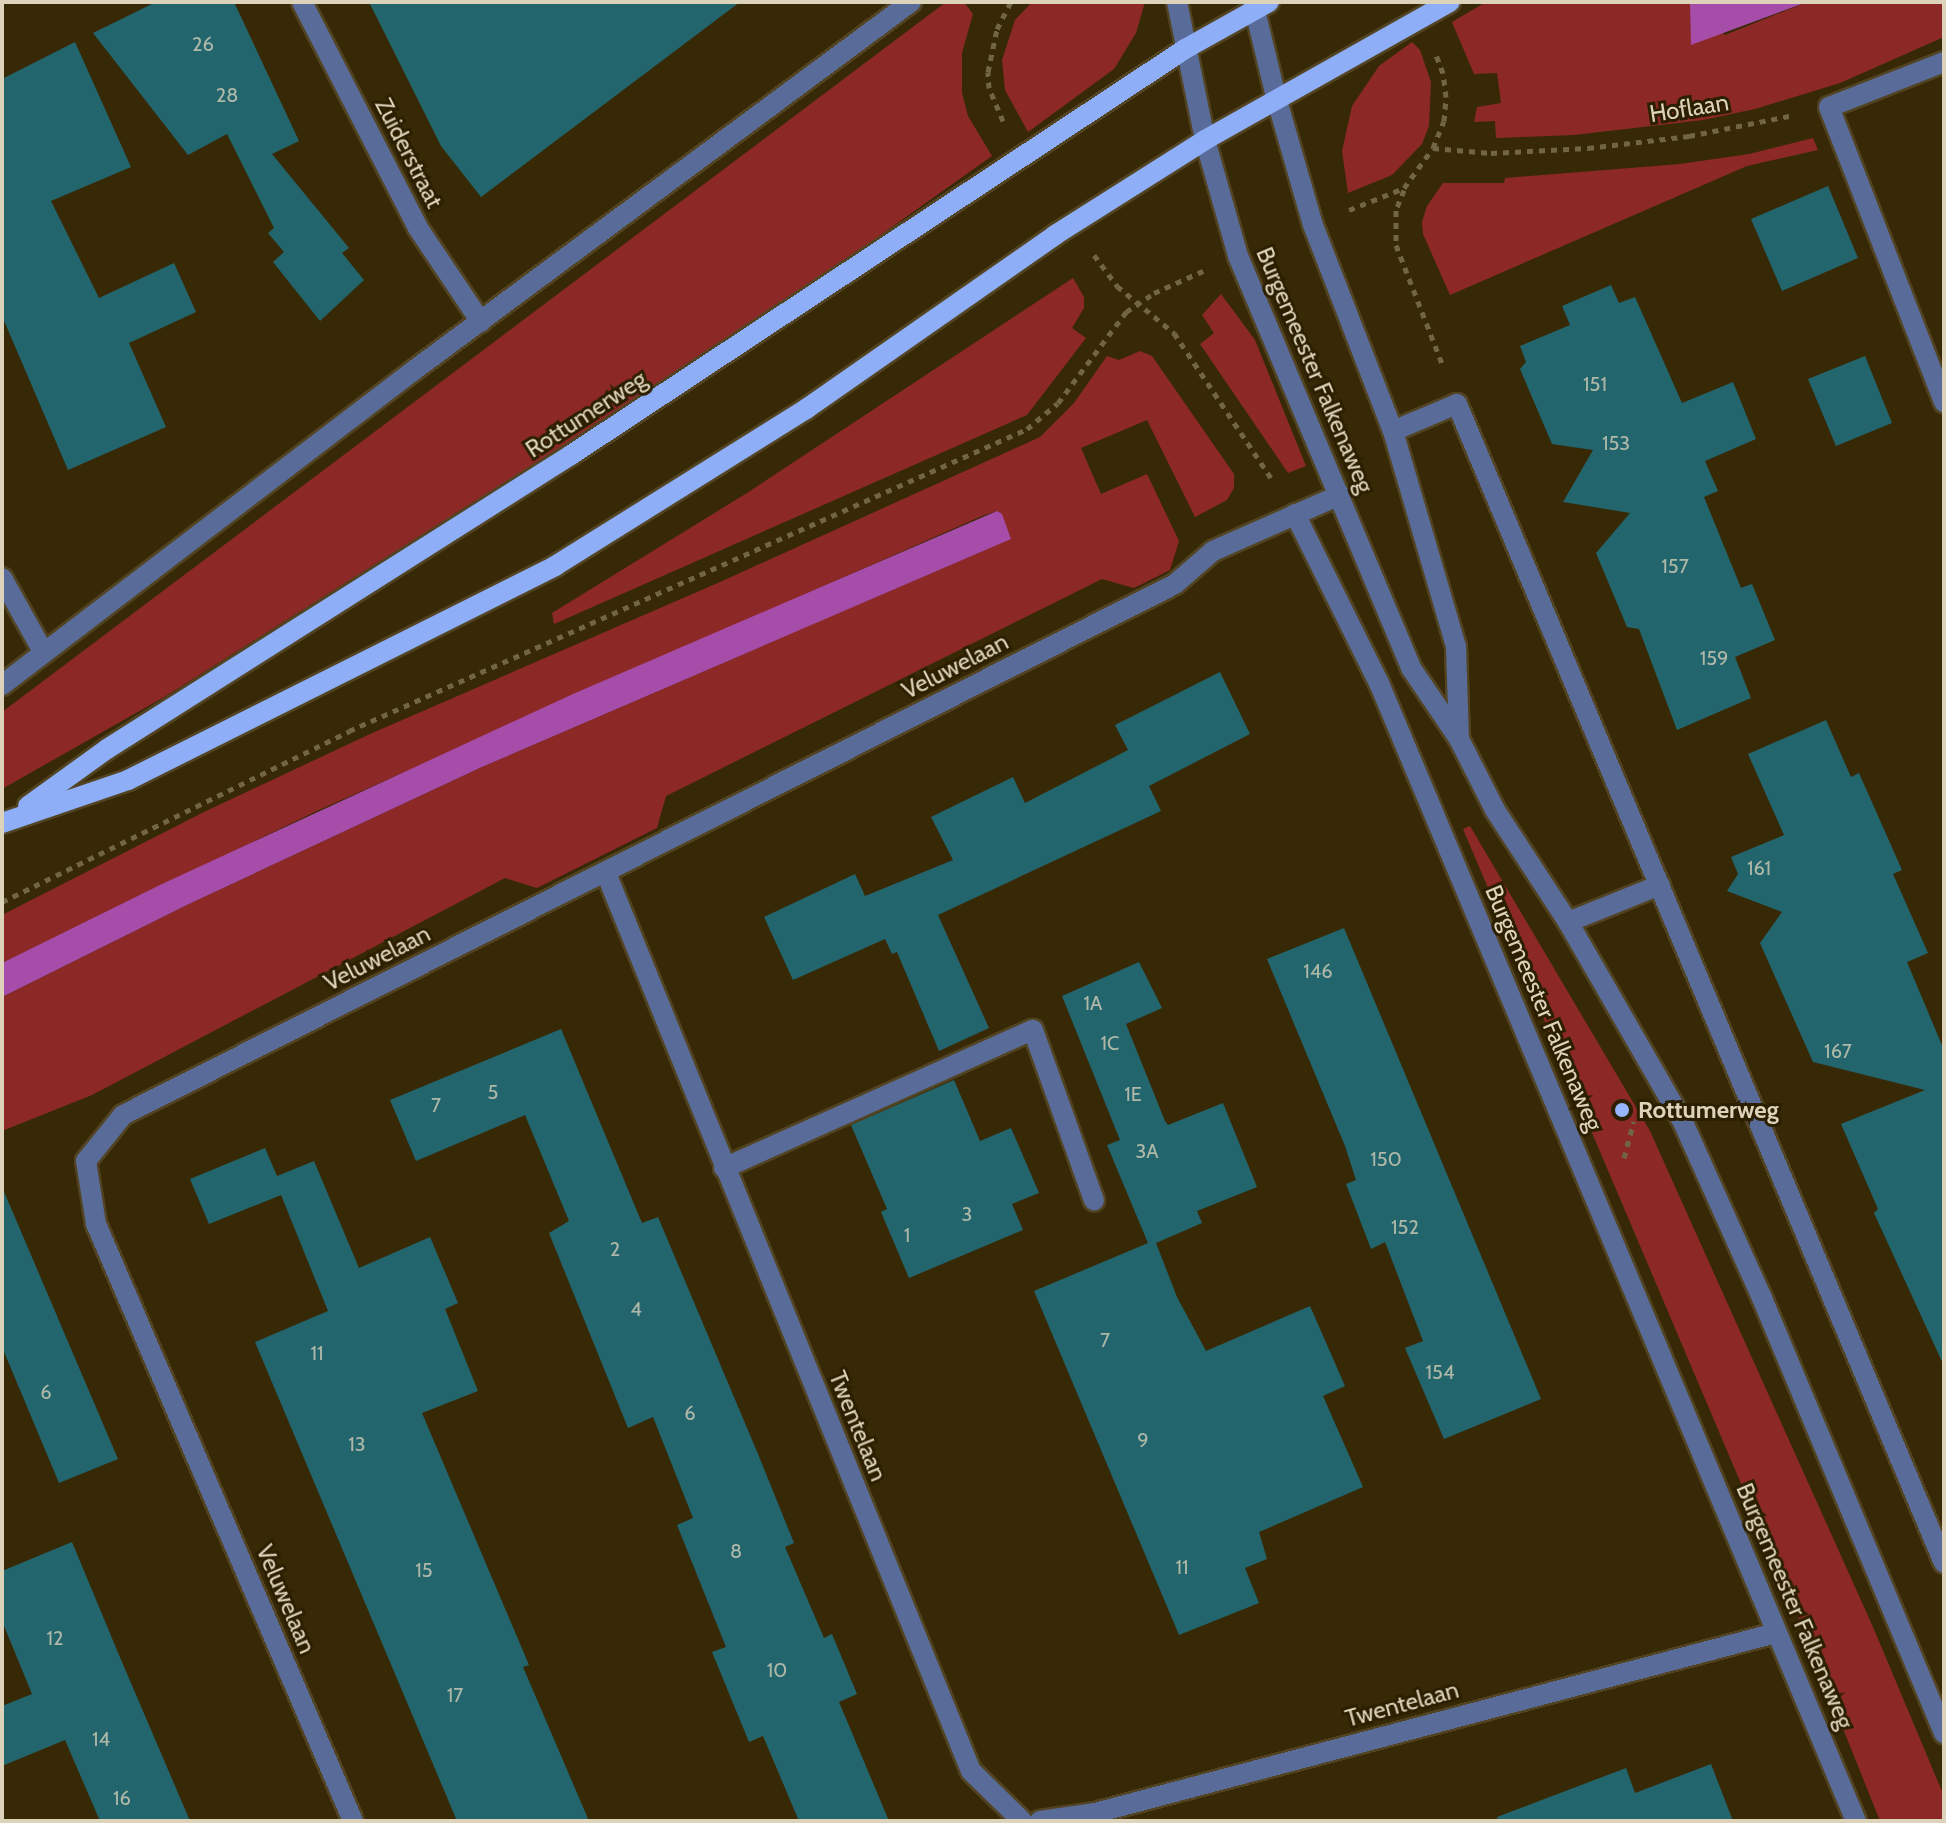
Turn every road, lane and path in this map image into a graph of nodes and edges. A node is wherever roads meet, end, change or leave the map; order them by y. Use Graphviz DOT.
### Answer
graph roads {
  1 [pos="302,2"];
  2 [pos="911,2"];
  3 [pos="1011,2"];
  4 [pos="1177,2"];
  5 [pos="1450,2"];
  6 [pos="1259,4"];
  7 [pos="1433,48"];
  8 [pos="1185,49"];
  9 [pos="1944,62"];
  10 [pos="1276,97"];
  11 [pos="1829,107"];
  12 [pos="1008,131"];
  13 [pos="1205,140"];
  14 [pos="1433,148"];
  15 [pos="1404,188"];
  16 [pos="1350,209"];
  17 [pos="1101,265"];
  18 [pos="1195,275"];
  19 [pos="1140,303"];
  20 [pos="481,322"];
  21 [pos="1944,402"];
  22 [pos="1457,404"];
  23 [pos="1393,431"];
  24 [pos="1340,495"];
  25 [pos="1295,514"];
  26 [pos="2,578"];
  27 [pos="44,653"];
  28 [pos="2,685"];
  29 [pos="1459,739"];
  30 [pos="7,820"];
  31 [pos="606,873"];
  32 [pos="1660,885"];
  33 [pos="2,902"];
  34 [pos="1568,922"];
  35 [pos="724,1168"];
  36 [pos="1094,1200"];
  37 [pos="1944,1563"];
  38 [pos="1776,1633"];
  39 [pos="1944,1733"];
  40 [pos="353,1821"];
  41 [pos="1022,1821"];
  42 [pos="1040,1821"];
  43 [pos="1856,1821"];
  1 -- 20 [label="street, Zuiderstraat"];
  2 -- 20 [label="street"];
  3 -- 12 [label="path"];
  4 -- 8 [label="street, Burgemeester Falkenaweg"];
  5 -- 10 [label="main road, Rottumerweg"];
  6 -- 8 [label="main road, Rottumerweg"];
  6 -- 10 [label="street, Burgemeester Falkenaweg"];
  7 -- 14 [label="path"];
  8 -- 13 [label="street, Burgemeester Falkenaweg"];
  8 -- 30 [label="main road, Rottumerweg"];
  9 -- 11 [label="street"];
  10 -- 13 [label="main road, Rottumerweg"];
  10 -- 23 [label="street, Burgemeester Falkenaweg"];
  11 -- 14 [label="path, Hoflaan"];
  11 -- 21 [label="street"];
  13 -- 24 [label="street, Burgemeester Falkenaweg"];
  13 -- 30 [label="main road, Rottumerweg"];
  14 -- 15 [label="path"];
  15 -- 16 [label="path"];
  15 -- 22 [label="path"];
  17 -- 19 [label="path"];
  18 -- 19 [label="path"];
  19 -- 25 [label="path"];
  19 -- 33 [label="path"];
  20 -- 27 [label="street"];
  22 -- 23 [label="street, Burgemeester Falkenaweg"];
  22 -- 32 [label="street"];
  23 -- 29 [label="street, Burgemeester Falkenaweg"];
  24 -- 25 [label="street, Veluwelaan"];
  24 -- 29 [label="street, Burgemeester Falkenaweg"];
  25 -- 31 [label="street, Veluwelaan"];
  25 -- 38 [label="street, Burgemeester Falkenaweg"];
  26 -- 27 [label="street"];
  27 -- 28 [label="street"];
  29 -- 34 [label="street, Burgemeester Falkenaweg"];
  31 -- 35 [label="street, Twentelaan"];
  31 -- 40 [label="street, Veluwelaan"];
  32 -- 34 [label="street"];
  32 -- 37 [label="street"];
  34 -- 39 [label="street, Burgemeester Falkenaweg"];
  35 -- 36 [label="street"];
  35 -- 41 [label="street, Twentelaan"];
  38 -- 42 [label="street, Twentelaan"];
  38 -- 43 [label="street, Burgemeester Falkenaweg"];
}
